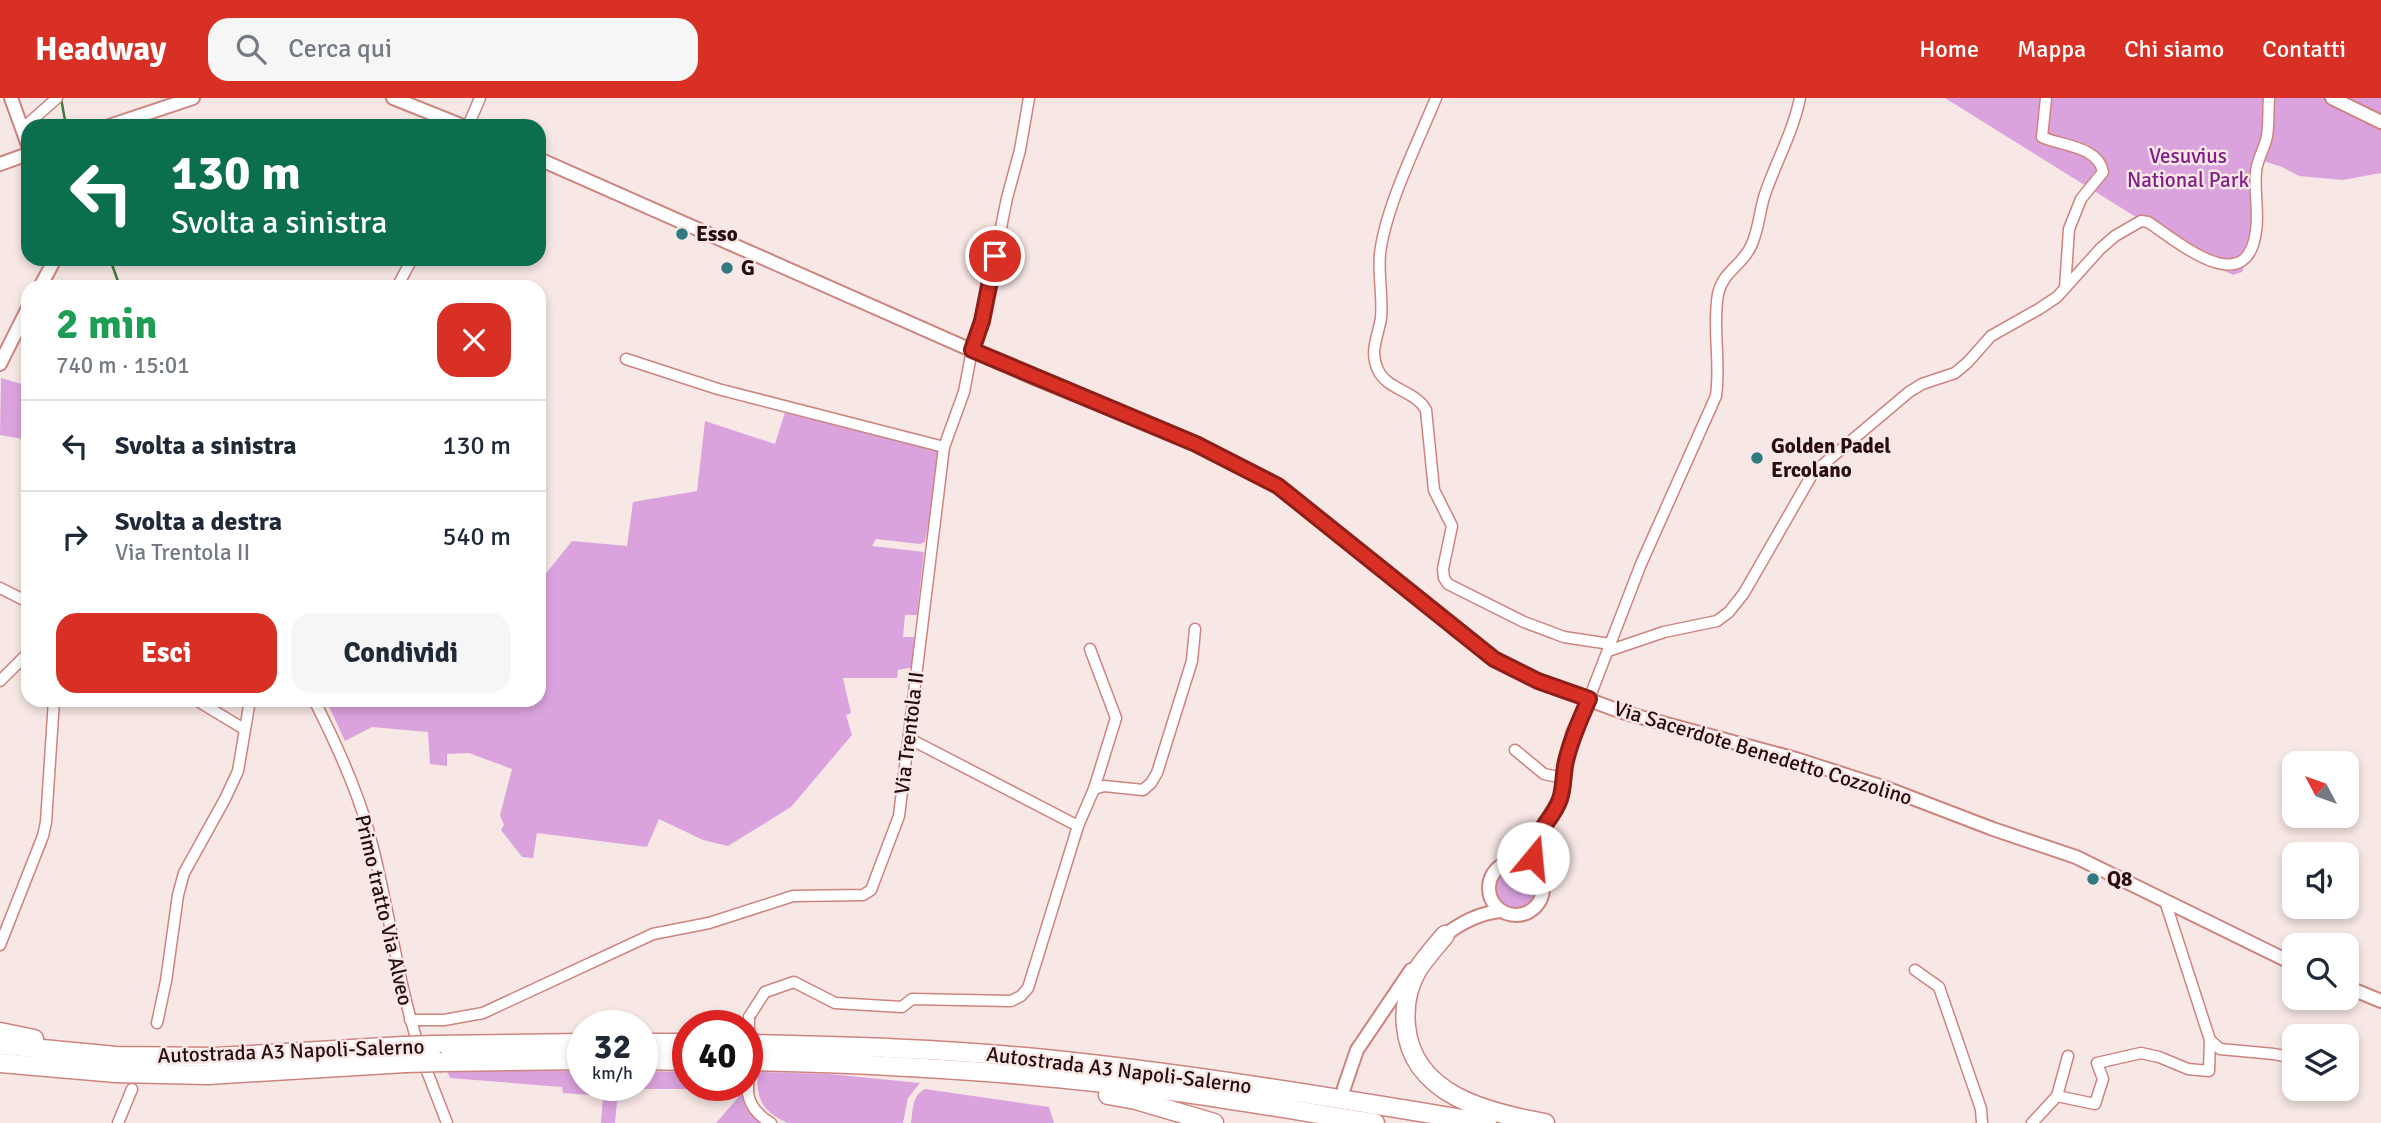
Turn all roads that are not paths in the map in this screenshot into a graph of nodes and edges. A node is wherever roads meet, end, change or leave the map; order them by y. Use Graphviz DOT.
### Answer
graph roads {
  1 [pos="11,98"];
  2 [pos="193,98"];
  3 [pos="393,98"];
  4 [pos="480,98"];
  5 [pos="1029,98"];
  6 [pos="1436,98"];
  7 [pos="1800,98"];
  8 [pos="2046,98"];
  9 [pos="2269,98"];
  10 [pos="2332,98"];
  11 [pos="57,99"];
  12 [pos="34,119"];
  13 [pos="130,119"];
  14 [pos="447,119"];
  15 [pos="469,119"];
  16 [pos="2381,122"];
  17 [pos="21,126"];
  18 [pos="21,156"];
  19 [pos="546,162"];
  20 [pos="0,164"];
  21 [pos="2065,288"];
  22 [pos="21,323"];
  23 [pos="972,350"];
  24 [pos="626,359"];
  25 [pos="0,364"];
  26 [pos="944,447"];
  27 [pos="0,588"];
  28 [pos="21,598"];
  29 [pos="1195,629"];
  30 [pos="1609,648"];
  31 [pos="1090,649"];
  32 [pos="21,660"];
  33 [pos="0,681"];
  34 [pos="1589,699"];
  35 [pos="54,707"];
  36 [pos="208,707"];
  37 [pos="249,707"];
  38 [pos="318,707"];
  39 [pos="244,729"];
  40 [pos="910,739"];
  41 [pos="1515,750"];
  42 [pos="1563,778"];
  43 [pos="1094,789"];
  44 [pos="1078,826"];
  45 [pos="1532,848"];
  46 [pos="1521,862"];
  47 [pos="1534,868"];
  48 [pos="1489,894"];
  49 [pos="2165,901"];
  50 [pos="1501,911"];
  51 [pos="1461,924"];
  52 [pos="1445,935"];
  53 [pos="0,945"];
  54 [pos="2282,958"];
  55 [pos="1914,970"];
  56 [pos="2359,992"];
  57 [pos="2381,1000"];
  58 [pos="410,1020"];
  59 [pos="157,1023"];
  60 [pos="0,1032"];
  61 [pos="2210,1041"];
  62 [pos="567,1043"];
  63 [pos="0,1045"];
  64 [pos="763,1045"];
  65 [pos="404,1055"];
  66 [pos="116,1056"];
  67 [pos="2068,1056"];
  68 [pos="2282,1056"];
  69 [pos="567,1060"];
  70 [pos="763,1061"];
  71 [pos="0,1063"];
  72 [pos="946,1069"];
  73 [pos="1344,1088"];
  74 [pos="132,1089"];
  75 [pos="2057,1096"];
  76 [pos="118,1123"];
  77 [pos="447,1123"];
  78 [pos="771,1123"];
  79 [pos="1213,1123"];
  80 [pos="1375,1123"];
  81 [pos="1487,1123"];
  82 [pos="1545,1123"];
  83 [pos="1982,1123"];
  84 [pos="2032,1123"];
  1 -- 17 [label="main road"];
  2 -- 13 [label="main road"];
  3 -- 14 [label="main road"];
  4 -- 15 [label="street"];
  5 -- 23 [label="street, Via Trentola II"];
  6 -- 30 [label="street"];
  7 -- 30 [label="street"];
  8 -- 21 [label="street"];
  9 -- 21 [label="street"];
  10 -- 16 [label="main road"];
  11 -- 12 [label="street"];
  18 -- 20 [label="main road"];
  19 -- 23 [label="main road, Via Sacerdote Benedetto Cozzolino"];
  21 -- 30 [label="street"];
  22 -- 25 [label="main road"];
  23 -- 26 [label="street, Via Trentola II"];
  23 -- 34 [label="main road, Via Sacerdote Benedetto Cozzolino"];
  24 -- 26 [label="street"];
  26 -- 40 [label="street, Via Trentola II"];
  27 -- 28 [label="street"];
  29 -- 43 [label="street"];
  30 -- 34 [label="street"];
  31 -- 43 [label="street"];
  32 -- 33 [label="street"];
  34 -- 42 [label="main road"];
  34 -- 49 [label="main road, Via Sacerdote Benedetto Cozzolino"];
  35 -- 53 [label="street"];
  36 -- 39 [label="street"];
  37 -- 39 [label="street"];
  38 -- 58 [label="street, Primo tratto Via Alveo"];
  39 -- 59 [label="street"];
  40 -- 44 [label="street"];
  40 -- 58 [label="street, Via Trentola II"];
  41 -- 42 [label="street"];
  42 -- 45 [label="main road"];
  43 -- 44 [label="street"];
  44 -- 78 [label="street, bridge"];
  45 -- 46 [label="main road"];
  45 -- 47 [label="main road"];
  46 -- 47 [label="main road"];
  46 -- 48 [label="main road"];
  47 -- 50 [label="main road"];
  48 -- 50 [label="main road"];
  48 -- 51 [label="main road"];
  49 -- 54 [label="main road, Via Sacerdote Benedetto Cozzolino"];
  49 -- 61 [label="street"];
  50 -- 51 [label="main road"];
  51 -- 52 [label="main road"];
  52 -- 73 [label="main road"];
  52 -- 82 [label="highway"];
  55 -- 83 [label="street"];
  56 -- 57 [label="main road"];
  58 -- 77 [label="street, Primo tratto Via Alveo"];
  60 -- 66 [label="highway"];
  61 -- 68 [label="street"];
  61 -- 75 [label="street"];
  62 -- 65 [label="highway, Autostrada A3 Napoli-Salerno, bridge"];
  63 -- 66 [label="highway, Autostrada A3 Napoli-Salerno"];
  64 -- 81 [label="highway, Autostrada A3 Napoli-Salerno"];
  65 -- 66 [label="highway, Autostrada A3 Napoli-Salerno"];
  65 -- 69 [label="highway, Autostrada A3 Napoli-Salerno, bridge"];
  65 -- 71 [label="highway, Autostrada A3 Napoli-Salerno"];
  67 -- 75 [label="street"];
  70 -- 72 [label="highway, Autostrada A3 Napoli-Salerno"];
  72 -- 79 [label="highway"];
  72 -- 80 [label="highway, Autostrada A3 Napoli-Salerno"];
  74 -- 76 [label="street"];
  75 -- 84 [label="street"];
}
